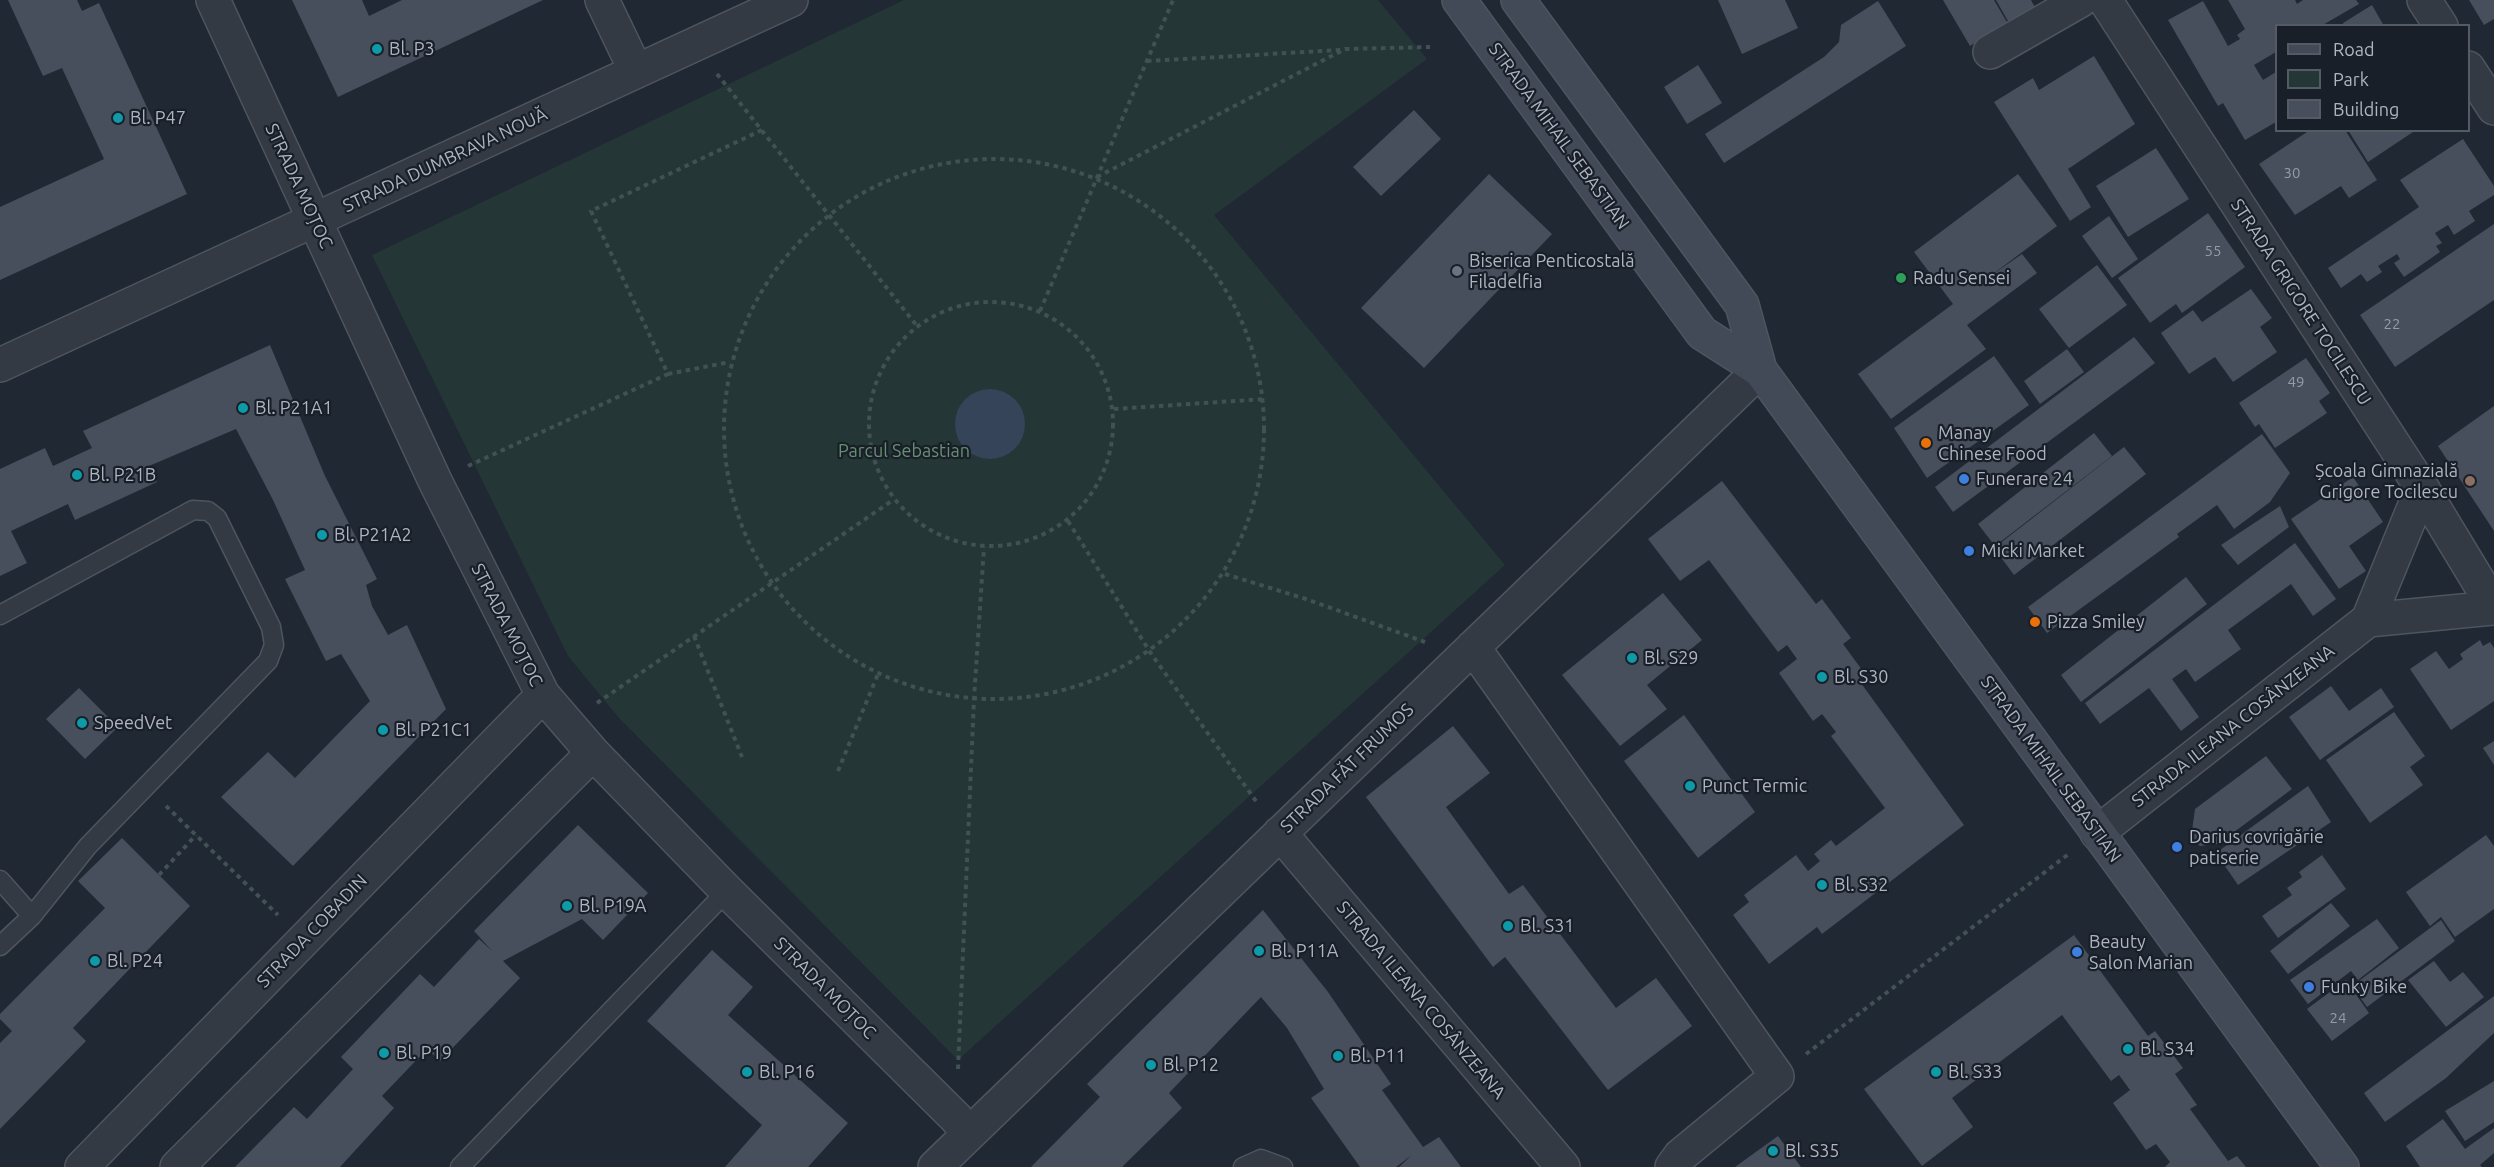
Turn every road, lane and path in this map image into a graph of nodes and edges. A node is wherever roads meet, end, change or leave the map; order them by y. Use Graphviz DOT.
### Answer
graph roads {
  1 [pos="213,0"];
  2 [pos="602,0"];
  3 [pos="791,0"];
  4 [pos="1173,0"];
  5 [pos="1459,0"];
  6 [pos="1518,0"];
  7 [pos="2081,0"];
  8 [pos="2105,0"];
  9 [pos="2424,0"];
  10 [pos="2440,24"];
  11 [pos="694,45"];
  12 [pos="1430,47"];
  13 [pos="1345,49"];
  14 [pos="1990,52"];
  15 [pos="1147,61"];
  16 [pos="2470,70"];
  17 [pos="636,71"];
  18 [pos="2494,108"];
  19 [pos="762,130"];
  20 [pos="1097,177"];
  21 [pos="829,213"];
  22 [pos="315,220"];
  23 [pos="1040,311"];
  24 [pos="917,326"];
  25 [pos="730,362"];
  26 [pos="0,365"];
  27 [pos="1760,370"];
  28 [pos="668,374"];
  29 [pos="1265,399"];
  30 [pos="1114,410"];
  31 [pos="435,481"];
  32 [pos="2422,488"];
  33 [pos="893,500"];
  34 [pos="1068,520"];
  35 [pos="984,547"];
  36 [pos="1225,573"];
  37 [pos="771,583"];
  38 [pos="2494,607"];
  39 [pos="0,615"];
  40 [pos="2368,620"];
  41 [pos="694,636"];
  42 [pos="1468,651"];
  43 [pos="1149,652"];
  44 [pos="878,674"];
  45 [pos="543,695"];
  46 [pos="974,699"];
  47 [pos="567,724"];
  48 [pos="593,753"];
  49 [pos="742,757"];
  50 [pos="838,771"];
  51 [pos="146,786"];
  52 [pos="1280,833"];
  53 [pos="2097,833"];
  54 [pos="196,835"];
  55 [pos="159,875"];
  56 [pos="0,880"];
  57 [pos="727,891"];
  58 [pos="32,916"];
  59 [pos="304,940"];
  60 [pos="0,946"];
  61 [pos="1777,1076"];
  62 [pos="963,1126"];
  63 [pos="82,1167"];
  64 [pos="177,1167"];
  65 [pos="460,1167"];
  66 [pos="935,1167"];
  67 [pos="1243,1167"];
  68 [pos="1283,1167"];
  69 [pos="1563,1167"];
  70 [pos="1672,1167"];
  71 [pos="2342,1167"];
  1 -- 22 [label="street, STRADA MOȚOC"];
  2 -- 17 [label="street"];
  3 -- 11 [label="street, STRADA DUMBRAVA NOUĂ"];
  4 -- 15 [label="path"];
  5 -- 27 [label="main road, STRADA MIHAIL SEBASTIAN"];
  6 -- 27 [label="main road, STRADA MIHAIL SEBASTIAN"];
  7 -- 14 [label="street"];
  8 -- 32 [label="street, STRADA GRIGORE TOCILESCU"];
  9 -- 10 [label="street"];
  11 -- 17 [label="street, STRADA DUMBRAVA NOUĂ"];
  11 -- 19 [label="path"];
  12 -- 13 [label="path"];
  13 -- 15 [label="path"];
  13 -- 20 [label="path"];
  15 -- 20 [label="path"];
  16 -- 18 [label="street"];
  17 -- 22 [label="street, STRADA DUMBRAVA NOUĂ"];
  19 -- 21 [label="path"];
  19 -- 28 [label="path"];
  20 -- 21 [label="path"];
  20 -- 23 [label="path"];
  20 -- 29 [label="path"];
  21 -- 24 [label="path"];
  21 -- 25 [label="path"];
  22 -- 26 [label="street, STRADA DUMBRAVA NOUĂ"];
  22 -- 31 [label="street, STRADA MOȚOC"];
  23 -- 24 [label="path"];
  23 -- 30 [label="path"];
  24 -- 33 [label="path"];
  25 -- 28 [label="path"];
  25 -- 37 [label="path"];
  27 -- 42 [label="street, STRADA FĂT FRUMOS"];
  27 -- 53 [label="main road, STRADA MIHAIL SEBASTIAN"];
  28 -- 31 [label="path"];
  29 -- 30 [label="path"];
  29 -- 36 [label="path"];
  30 -- 34 [label="path"];
  31 -- 45 [label="street, STRADA MOȚOC"];
  32 -- 38 [label="street, STRADA GRIGORE TOCILESCU"];
  32 -- 40 [label="street, STRADA ILEANA COSÂNZEANA"];
  33 -- 35 [label="path"];
  33 -- 37 [label="path"];
  34 -- 35 [label="path"];
  34 -- 43 [label="path"];
  35 -- 46 [label="path"];
  36 -- 42 [label="path"];
  36 -- 43 [label="path"];
  37 -- 41 [label="path"];
  37 -- 44 [label="path"];
  38 -- 40 [label="street"];
  39 -- 51 [label="lane"];
  40 -- 53 [label="street, STRADA ILEANA COSÂNZEANA"];
  41 -- 47 [label="path"];
  41 -- 49 [label="path"];
  42 -- 52 [label="street, STRADA FĂT FRUMOS"];
  42 -- 61 [label="street"];
  43 -- 46 [label="path"];
  43 -- 52 [label="path"];
  44 -- 46 [label="path"];
  44 -- 50 [label="path"];
  45 -- 47 [label="street, STRADA MOȚOC"];
  45 -- 59 [label="street, STRADA COBADIN"];
  46 -- 62 [label="path"];
  47 -- 48 [label="street, STRADA MOȚOC"];
  48 -- 57 [label="street, STRADA MOȚOC"];
  48 -- 64 [label="street"];
  51 -- 54 [label="path"];
  51 -- 58 [label="lane"];
  52 -- 62 [label="street, STRADA FĂT FRUMOS"];
  52 -- 69 [label="street, STRADA ILEANA COSÂNZEANA"];
  53 -- 61 [label="path"];
  53 -- 71 [label="main road, STRADA MIHAIL SEBASTIAN"];
  54 -- 55 [label="path"];
  54 -- 59 [label="path"];
  56 -- 58 [label="lane"];
  57 -- 62 [label="street, STRADA MOȚOC"];
  57 -- 65 [label="lane"];
  58 -- 60 [label="lane"];
  59 -- 63 [label="street, STRADA COBADIN"];
  61 -- 70 [label="street"];
  62 -- 66 [label="street, STRADA FĂT FRUMOS"];
  67 -- 68 [label="lane"];
}
